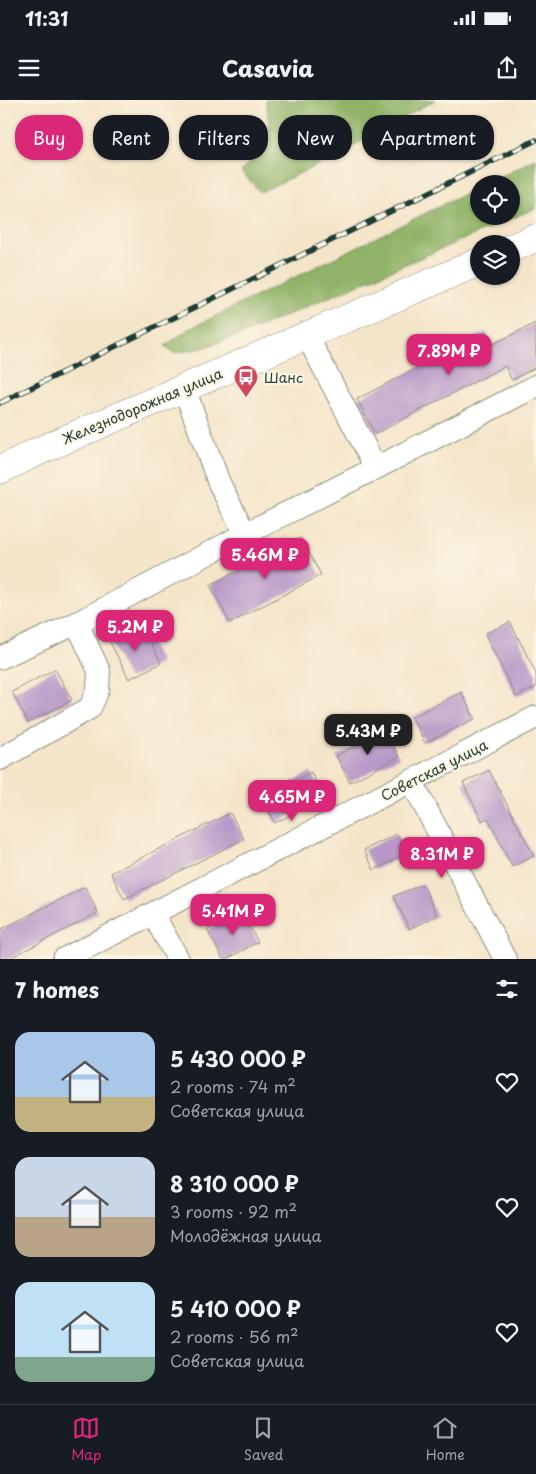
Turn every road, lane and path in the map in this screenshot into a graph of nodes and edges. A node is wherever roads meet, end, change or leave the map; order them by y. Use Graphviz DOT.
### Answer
graph roads {
  1 [pos="536,238"];
  2 [pos="520,244"];
  3 [pos="470,266"];
  4 [pos="307,336"];
  5 [pos="536,386"];
  6 [pos="184,388"];
  7 [pos="376,468"];
  8 [pos="0,470"];
  9 [pos="245,534"];
  10 [pos="77,623"];
  11 [pos="0,658"];
  12 [pos="536,717"];
  13 [pos="0,759"];
  14 [pos="412,782"];
  15 [pos="153,914"];
  16 [pos="64,959"];
  17 [pos="178,959"];
  18 [pos="505,959"];
  1 -- 2 [label="main road"];
  3 -- 4 [label="main road, Железнодорожная улица"];
  4 -- 6 [label="main road, Железнодорожная улица"];
  4 -- 7 [label="street"];
  5 -- 7 [label="street"];
  6 -- 8 [label="main road, Железнодорожная улица"];
  6 -- 9 [label="street"];
  7 -- 9 [label="street"];
  9 -- 10 [label="street"];
  10 -- 11 [label="street"];
  10 -- 13 [label="street"];
  12 -- 14 [label="street, Советская улица"];
  14 -- 15 [label="street, Советская улица"];
  14 -- 18 [label="street"];
  15 -- 16 [label="street, Советская улица"];
  15 -- 17 [label="street"];
}
